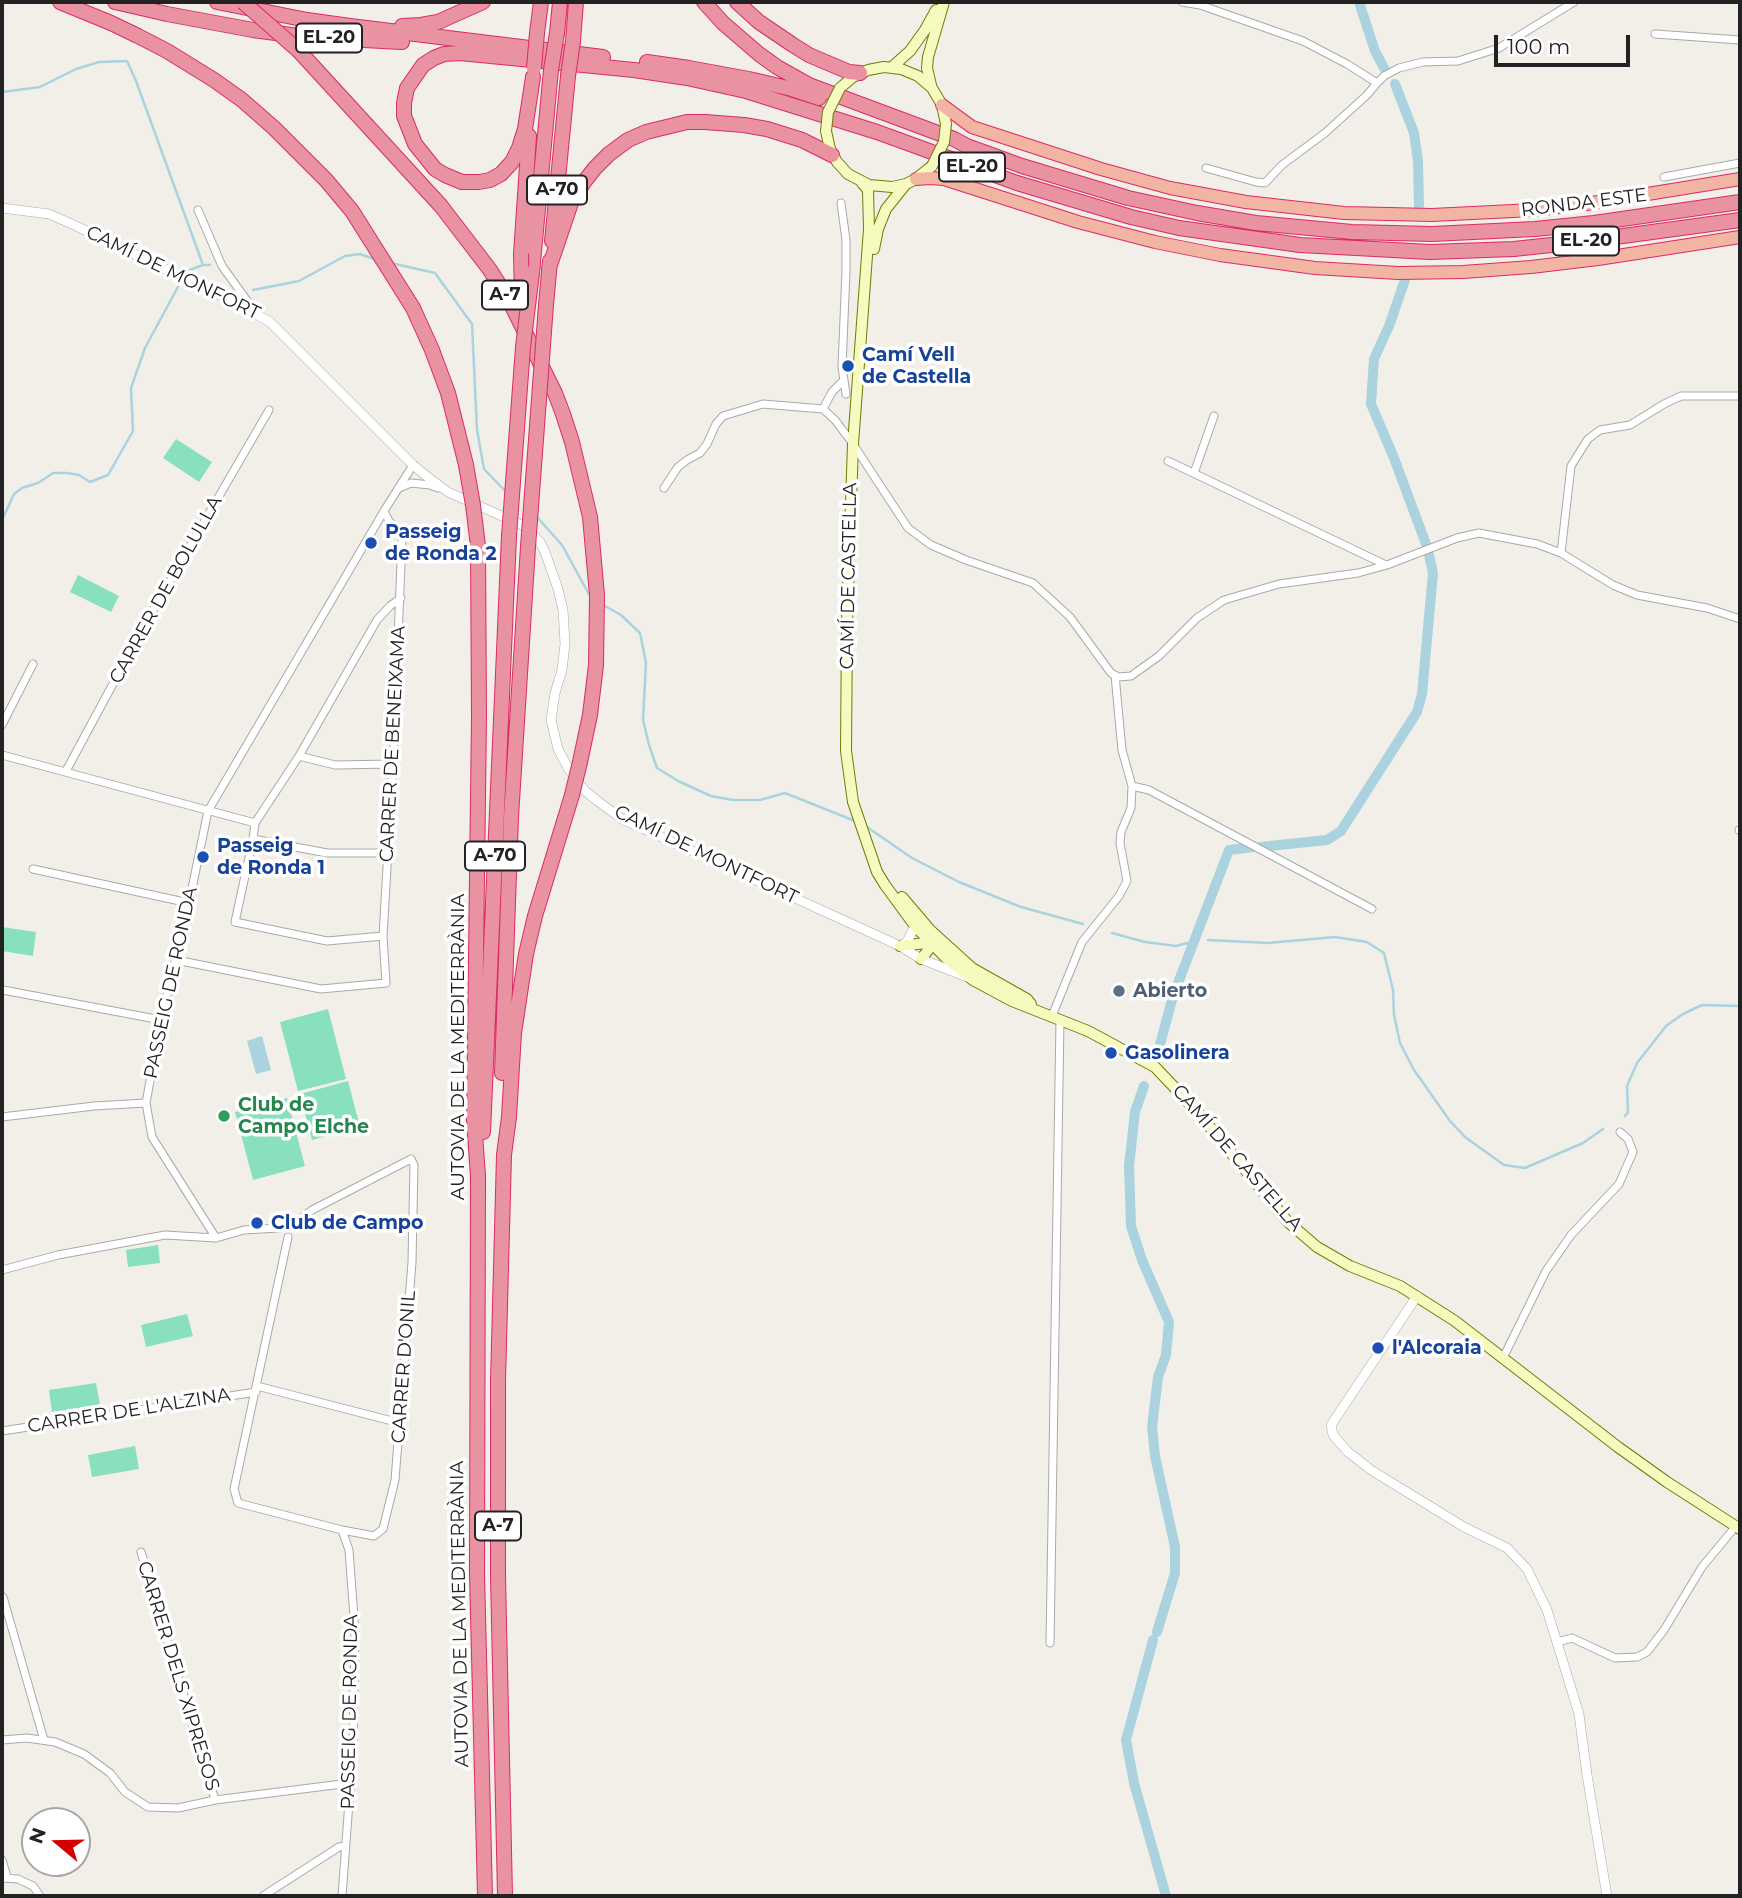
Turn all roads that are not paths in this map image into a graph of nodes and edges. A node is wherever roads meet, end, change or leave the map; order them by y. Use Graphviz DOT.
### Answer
graph roads {
  1 [pos="60,2"];
  2 [pos="114,2"];
  3 [pos="217,2"];
  4 [pos="243,2"];
  5 [pos="483,2"];
  6 [pos="541,2"];
  7 [pos="560,2"];
  8 [pos="576,2"];
  9 [pos="704,2"];
  10 [pos="737,2"];
  11 [pos="942,2"];
  12 [pos="1182,2"];
  13 [pos="1574,2"];
  14 [pos="350,26"];
  15 [pos="1655,34"];
  16 [pos="1740,40"];
  17 [pos="892,67"];
  18 [pos="541,69"];
  19 [pos="860,73"];
  20 [pos="1377,83"];
  21 [pos="932,88"];
  22 [pos="942,105"];
  23 [pos="967,146"];
  24 [pos="832,155"];
  25 [pos="1740,163"];
  26 [pos="1206,168"];
  27 [pos="1664,177"];
  28 [pos="1740,180"];
  29 [pos="911,182"];
  30 [pos="862,183"];
  31 [pos="1740,202"];
  32 [pos="841,203"];
  33 [pos="2,208"];
  34 [pos="198,210"];
  35 [pos="1740,220"];
  36 [pos="1740,237"];
  37 [pos="549,268"];
  38 [pos="866,288"];
  39 [pos="251,311"];
  40 [pos="523,347"];
  41 [pos="844,380"];
  42 [pos="846,394"];
  43 [pos="1740,396"];
  44 [pos="823,409"];
  45 [pos="269,410"];
  46 [pos="1214,416"];
  47 [pos="853,444"];
  48 [pos="1168,461"];
  49 [pos="413,465"];
  50 [pos="1194,473"];
  51 [pos="398,488"];
  52 [pos="664,488"];
  53 [pos="448,492"];
  54 [pos="384,511"];
  55 [pos="1561,553"];
  56 [pos="1387,565"];
  57 [pos="401,598"];
  58 [pos="1740,619"];
  59 [pos="33,664"];
  60 [pos="1115,675"];
  61 [pos="2,725"];
  62 [pos="2,755"];
  63 [pos="299,756"];
  64 [pos="393,764"];
  65 [pos="66,771"];
  66 [pos="1132,786"];
  67 [pos="208,811"];
  68 [pos="255,823"];
  69 [pos="253,839"];
  70 [pos="388,853"];
  71 [pos="874,861"];
  72 [pos="33,869"];
  73 [pos="905,902"];
  74 [pos="189,903"];
  75 [pos="1372,909"];
  76 [pos="915,926"];
  77 [pos="383,936"];
  78 [pos="933,944"];
  79 [pos="900,946"];
  80 [pos="921,959"];
  81 [pos="176,960"];
  82 [pos="979,977"];
  83 [pos="3,990"];
  84 [pos="1056,1018"];
  85 [pos="161,1020"];
  86 [pos="146,1103"];
  87 [pos="2,1117"];
  88 [pos="1620,1132"];
  89 [pos="504,1155"];
  90 [pos="478,1176"];
  91 [pos="294,1224"];
  92 [pos="279,1228"];
  93 [pos="288,1237"];
  94 [pos="216,1238"];
  95 [pos="2,1270"];
  96 [pos="1417,1296"];
  97 [pos="1503,1358"];
  98 [pos="256,1389"];
  99 [pos="400,1423"];
  100 [pos="2,1431"];
  101 [pos="1738,1528"];
  102 [pos="342,1530"];
  103 [pos="141,1552"];
  104 [pos="3,1597"];
  105 [pos="1558,1642"];
  106 [pos="1050,1643"];
  107 [pos="2,1740"];
  108 [pos="44,1740"];
  109 [pos="350,1783"];
  110 [pos="215,1800"];
  111 [pos="345,1846"];
  112 [pos="2,1860"];
  113 [pos="4,1877"];
  114 [pos="40,1896"];
  115 [pos="263,1896"];
  116 [pos="342,1896"];
  117 [pos="485,1896"];
  118 [pos="505,1896"];
  119 [pos="1607,1896"];
  1 -- 90 [label="highway, AUTOVIA DE LA MEDITERRÀNIA / A-7, bridge"];
  2 -- 18 [label="highway, EL-20"];
  3 -- 14 [label="highway, EL-20"];
  4 -- 89 [label="highway, AUTOVIA DE LA MEDITERRÀNIA / A-7, bridge"];
  5 -- 14 [label="highway"];
  6 -- 18 [label="highway, bridge"];
  7 -- 18 [label="highway, A-70, bridge"];
  8 -- 37 [label="highway, A-70, bridge"];
  9 -- 23 [label="highway"];
  10 -- 19 [label="highway"];
  11 -- 17 [label="main road"];
  11 -- 21 [label="main road"];
  12 -- 20 [label="street"];
  13 -- 20 [label="street"];
  14 -- 23 [label="highway, EL-20"];
  15 -- 16 [label="street"];
  17 -- 19 [label="main road"];
  17 -- 21 [label="main road"];
  18 -- 18 [label="highway"];
  18 -- 35 [label="highway, RONDA ESTE / EL-20"];
  18 -- 40 [label="highway, A-70, bridge"];
  18 -- 40 [label="highway, bridge"];
  19 -- 24 [label="main road, bridge"];
  20 -- 26 [label="street"];
  21 -- 22 [label="main road"];
  22 -- 28 [label="highway"];
  22 -- 29 [label="main road, bridge"];
  23 -- 31 [label="highway, RONDA ESTE / EL-20"];
  24 -- 30 [label="main road"];
  24 -- 37 [label="highway"];
  25 -- 27 [label="street"];
  29 -- 30 [label="main road"];
  29 -- 36 [label="highway"];
  29 -- 38 [label="main road, CAMÍ DE CASTELLA"];
  30 -- 38 [label="main road, CAMÍ DE CASTELLA"];
  32 -- 41 [label="street"];
  33 -- 39 [label="street, CAMÍ DE MONFORT"];
  34 -- 39 [label="street"];
  37 -- 89 [label="highway, A-70, bridge"];
  38 -- 47 [label="main road, CAMÍ DE CASTELLA"];
  39 -- 49 [label="street, CAMÍ DE MONFORT"];
  40 -- 90 [label="highway, A-70, bridge"];
  41 -- 42 [label="street"];
  41 -- 44 [label="street"];
  43 -- 55 [label="street"];
  44 -- 47 [label="street"];
  44 -- 52 [label="street"];
  45 -- 65 [label="street, CARRER DE BOLULLA"];
  46 -- 50 [label="street"];
  47 -- 60 [label="street"];
  47 -- 71 [label="main road, CAMÍ DE CASTELLA"];
  48 -- 50 [label="street"];
  49 -- 51 [label="street, PASSEIG DE RONDA"];
  49 -- 53 [label="street, CAMÍ DE MONTFORT"];
  50 -- 56 [label="street"];
  51 -- 53 [label="street"];
  51 -- 54 [label="street, PASSEIG DE RONDA"];
  53 -- 79 [label="street, CAMÍ DE MONTFORT"];
  54 -- 57 [label="street, CARRER DE BENEIXAMA"];
  54 -- 67 [label="street, PASSEIG DE RONDA"];
  55 -- 56 [label="street"];
  55 -- 58 [label="street"];
  56 -- 60 [label="street"];
  57 -- 63 [label="street"];
  57 -- 64 [label="street, CARRER DE BENEIXAMA"];
  59 -- 61 [label="street"];
  60 -- 66 [label="street"];
  62 -- 65 [label="street"];
  63 -- 64 [label="street"];
  63 -- 68 [label="street"];
  64 -- 70 [label="street, CARRER DE BENEIXAMA"];
  65 -- 67 [label="street"];
  66 -- 75 [label="street"];
  66 -- 84 [label="street"];
  67 -- 68 [label="street"];
  67 -- 74 [label="street, PASSEIG DE RONDA"];
  68 -- 69 [label="street"];
  69 -- 70 [label="street"];
  69 -- 77 [label="street"];
  70 -- 77 [label="street, CARRER DE BENEIXAMA"];
  71 -- 73 [label="main road, CAMÍ DE CASTELLA"];
  71 -- 76 [label="main road, CAMÍ DE CASTELLA"];
  72 -- 74 [label="street"];
  73 -- 78 [label="main road"];
  73 -- 82 [label="main road, CAMÍ DE CASTELLA"];
  74 -- 81 [label="street, PASSEIG DE RONDA"];
  76 -- 78 [label="main road, CAMÍ DE CASTELLA"];
  76 -- 79 [label="street"];
  77 -- 81 [label="street, CARRER DE BENEIXAMA"];
  78 -- 79 [label="main road"];
  78 -- 80 [label="main road"];
  78 -- 82 [label="main road, CAMÍ DE CASTELLA"];
  79 -- 80 [label="street, CAMÍ DE MONTFORT"];
  80 -- 82 [label="street, CAMÍ DE MONTFORT"];
  81 -- 85 [label="street, PASSEIG DE RONDA"];
  82 -- 84 [label="main road, CAMÍ DE CASTELLA"];
  83 -- 85 [label="street"];
  84 -- 96 [label="main road, CAMÍ DE CASTELLA"];
  84 -- 106 [label="street"];
  85 -- 86 [label="street, PASSEIG DE RONDA"];
  86 -- 87 [label="street"];
  86 -- 94 [label="street, PASSEIG DE RONDA"];
  88 -- 97 [label="street"];
  89 -- 118 [label="highway, AUTOVIA DE LA MEDITERRÀNIA / A-7"];
  90 -- 117 [label="highway, AUTOVIA DE LA MEDITERRÀNIA / A-7"];
  91 -- 92 [label="street"];
  91 -- 93 [label="street"];
  91 -- 99 [label="street, CARRER D'ONIL"];
  92 -- 93 [label="street"];
  92 -- 94 [label="street"];
  93 -- 98 [label="street"];
  94 -- 95 [label="street"];
  96 -- 97 [label="main road, CAMÍ DE CASTELLA"];
  96 -- 105 [label="street"];
  97 -- 101 [label="main road, CAMÍ DE CASTELLA"];
  98 -- 99 [label="street, CARRER DE L'ALZINA"];
  98 -- 100 [label="street, CARRER DE L'ALZINA"];
  98 -- 102 [label="street"];
  99 -- 102 [label="street, CARRER D'ONIL"];
  101 -- 105 [label="street"];
  102 -- 109 [label="street, PASSEIG DE RONDA"];
  103 -- 110 [label="street, CARRER DELS XIPRESOS"];
  104 -- 108 [label="street"];
  105 -- 119 [label="street"];
  107 -- 108 [label="street"];
  108 -- 110 [label="street"];
  109 -- 110 [label="street"];
  109 -- 111 [label="street, PASSEIG DE RONDA"];
  111 -- 115 [label="street"];
  111 -- 116 [label="street, PASSEIG DE RONDA"];
  112 -- 113 [label="street"];
  113 -- 114 [label="street"];
}
